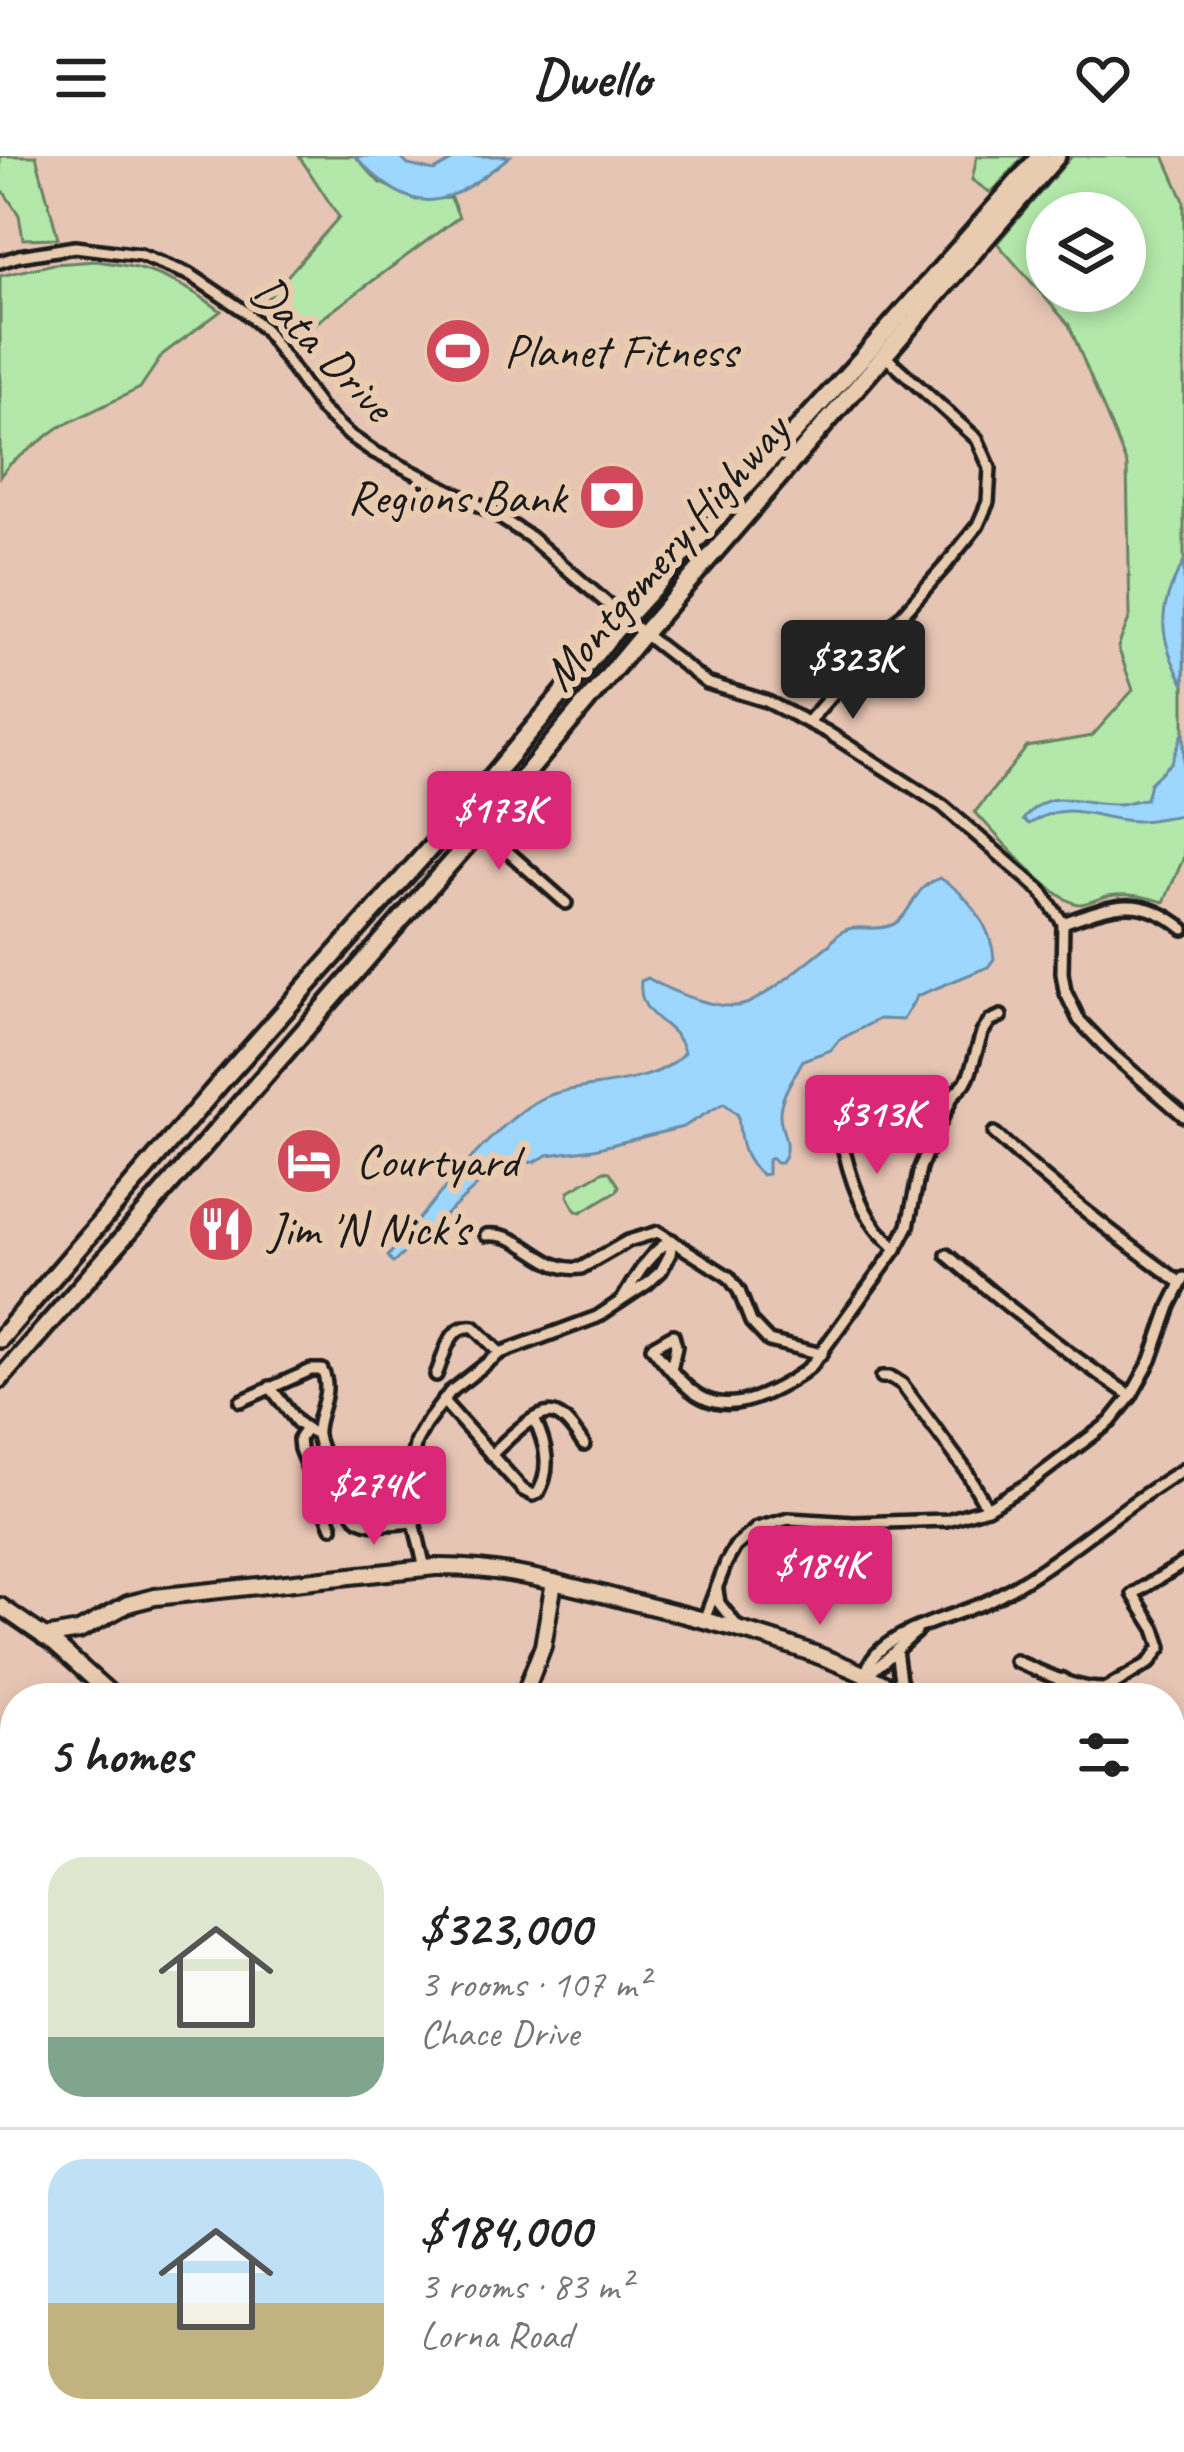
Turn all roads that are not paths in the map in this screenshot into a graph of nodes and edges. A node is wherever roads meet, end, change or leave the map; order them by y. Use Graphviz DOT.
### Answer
graph roads {
  1 [pos="1040,156"];
  2 [pos="1057,156"];
  3 [pos="1033,174"];
  4 [pos="0,262"];
  5 [pos="885,356"];
  6 [pos="626,619"];
  7 [pos="645,632"];
  8 [pos="808,722"];
  9 [pos="465,809"];
  10 [pos="481,828"];
  11 [pos="566,902"];
  12 [pos="1063,923"];
  13 [pos="1184,929"];
  14 [pos="1000,1016"];
  15 [pos="953,1095"];
  16 [pos="1184,1116"];
  17 [pos="836,1117"];
  18 [pos="994,1132"];
  19 [pos="934,1133"];
  20 [pos="486,1235"];
  21 [pos="672,1240"];
  22 [pos="896,1249"];
  23 [pos="947,1255"];
  24 [pos="1182,1280"];
  25 [pos="0,1340"];
  26 [pos="500,1353"];
  27 [pos="822,1354"];
  28 [pos="671,1370"];
  29 [pos="436,1375"];
  30 [pos="882,1377"];
  31 [pos="0,1379"];
  32 [pos="270,1387"];
  33 [pos="1132,1396"];
  34 [pos="241,1401"];
  35 [pos="443,1402"];
  36 [pos="534,1419"];
  37 [pos="311,1432"];
  38 [pos="584,1444"];
  39 [pos="491,1455"];
  40 [pos="1184,1469"];
  41 [pos="342,1494"];
  42 [pos="322,1502"];
  43 [pos="987,1508"];
  44 [pos="414,1522"];
  45 [pos="332,1527"];
  46 [pos="1184,1563"];
  47 [pos="425,1568"];
  48 [pos="554,1582"];
  49 [pos="716,1583"];
  50 [pos="0,1606"];
  51 [pos="704,1620"];
  52 [pos="920,1629"];
  53 [pos="741,1630"];
  54 [pos="79,1631"];
  55 [pos="44,1636"];
  56 [pos="896,1648"];
  57 [pos="1015,1661"];
  58 [pos="84,1670"];
  59 [pos="866,1673"];
  60 [pos="1063,1679"];
  61 [pos="98,1683"];
  62 [pos="529,1683"];
  63 [pos="884,1683"];
  64 [pos="902,1683"];
  65 [pos="1061,1683"];
  66 [pos="1076,1683"];
  67 [pos="1116,1683"];
  1 -- 3 [label="main road, Montgomery Highway"];
  2 -- 3 [label="main road, Montgomery Highway"];
  3 -- 5 [label="main road, Montgomery Highway"];
  3 -- 6 [label="main road, Montgomery Highway"];
  4 -- 6 [label="street, Data Drive"];
  5 -- 7 [label="main road, Montgomery Highway"];
  5 -- 8 [label="street"];
  6 -- 7 [label="street, Data Drive"];
  6 -- 9 [label="main road, Montgomery Highway"];
  7 -- 8 [label="street, Data Drive"];
  7 -- 10 [label="main road, Montgomery Highway"];
  8 -- 12 [label="street, Data Drive"];
  9 -- 10 [label="street"];
  9 -- 25 [label="main road, Montgomery Highway"];
  10 -- 11 [label="street"];
  10 -- 31 [label="main road, Montgomery Highway"];
  12 -- 13 [label="street"];
  12 -- 16 [label="street"];
  14 -- 15 [label="street"];
  15 -- 19 [label="street"];
  15 -- 19 [label="street"];
  17 -- 22 [label="street"];
  18 -- 24 [label="street"];
  19 -- 22 [label="street"];
  20 -- 21 [label="street"];
  21 -- 26 [label="street"];
  21 -- 27 [label="street"];
  22 -- 27 [label="street"];
  23 -- 33 [label="street"];
  24 -- 33 [label="street"];
  26 -- 29 [label="street"];
  26 -- 35 [label="street"];
  27 -- 28 [label="street"];
  30 -- 43 [label="street"];
  32 -- 34 [label="street"];
  32 -- 37 [label="street"];
  32 -- 37 [label="street"];
  33 -- 43 [label="street"];
  35 -- 39 [label="street"];
  35 -- 44 [label="street"];
  36 -- 38 [label="street"];
  36 -- 39 [label="street"];
  36 -- 39 [label="street"];
  37 -- 41 [label="street"];
  37 -- 42 [label="street"];
  40 -- 52 [label="street"];
  41 -- 42 [label="street"];
  41 -- 44 [label="street"];
  42 -- 45 [label="street"];
  43 -- 49 [label="street"];
  44 -- 47 [label="street"];
  46 -- 67 [label="street"];
  47 -- 48 [label="street"];
  47 -- 54 [label="street"];
  48 -- 51 [label="street"];
  48 -- 62 [label="street"];
  49 -- 51 [label="street"];
  49 -- 53 [label="street"];
  50 -- 55 [label="street"];
  51 -- 53 [label="street"];
  52 -- 56 [label="street"];
  52 -- 59 [label="street"];
  53 -- 59 [label="street"];
  54 -- 55 [label="street"];
  54 -- 58 [label="street"];
  55 -- 58 [label="street"];
  56 -- 59 [label="street"];
  56 -- 64 [label="street"];
  57 -- 60 [label="street"];
  58 -- 61 [label="street"];
  59 -- 63 [label="street"];
  60 -- 65 [label="street"];
  60 -- 66 [label="street"];
}
